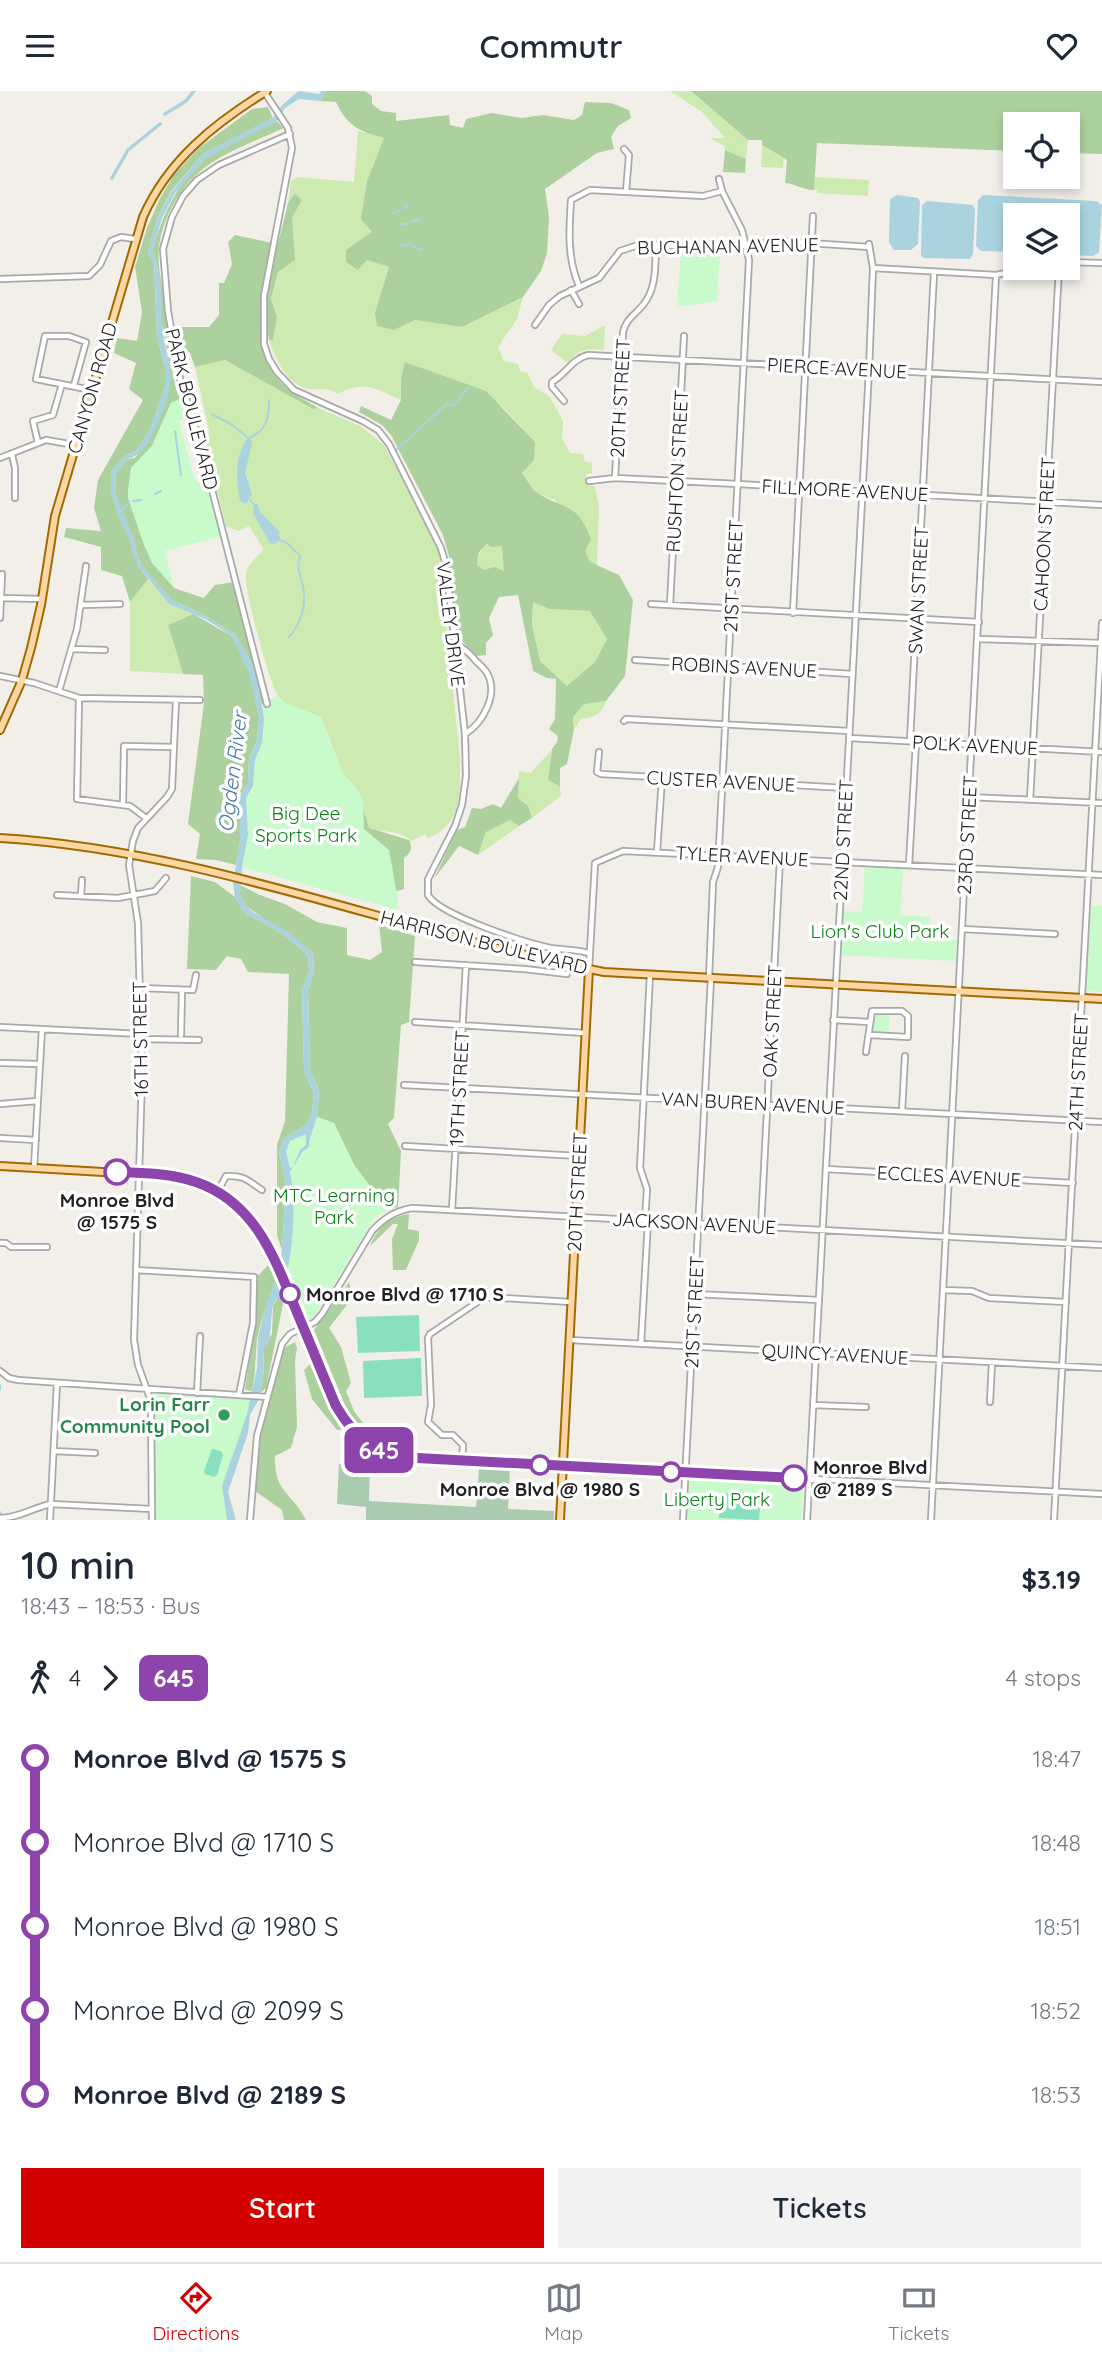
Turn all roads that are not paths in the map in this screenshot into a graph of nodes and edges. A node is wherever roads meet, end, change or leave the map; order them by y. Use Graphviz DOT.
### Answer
graph roads {
  1 [pos="266,92"];
  2 [pos="290,134"];
  3 [pos="624,149"];
  4 [pos="719,179"];
  5 [pos="722,191"];
  6 [pos="626,192"];
  7 [pos="813,216"];
  8 [pos="135,239"];
  9 [pos="812,243"];
  10 [pos="656,244"];
  11 [pos="747,245"];
  12 [pos="869,246"];
  13 [pos="1080,262"];
  14 [pos="1102,263"];
  15 [pos="873,268"];
  16 [pos="934,272"];
  17 [pos="1003,274"];
  18 [pos="996,275"];
  19 [pos="0,279"];
  20 [pos="1058,280"];
  21 [pos="579,286"];
  22 [pos="571,290"];
  23 [pos="579,304"];
  24 [pos="535,325"];
  25 [pos="684,336"];
  26 [pos="621,356"];
  27 [pos="683,360"];
  28 [pos="744,363"];
  29 [pos="806,366"];
  30 [pos="869,370"];
  31 [pos="930,373"];
  32 [pos="992,376"];
  33 [pos="1053,379"];
  34 [pos="1102,382"];
  35 [pos="62,384"];
  36 [pos="74,385"];
  37 [pos="91,390"];
  38 [pos="564,401"];
  39 [pos="38,443"];
  40 [pos="75,445"];
  41 [pos="12,455"];
  42 [pos="0,458"];
  43 [pos="615,478"];
  44 [pos="589,481"];
  45 [pos="677,481"];
  46 [pos="738,484"];
  47 [pos="800,487"];
  48 [pos="862,491"];
  49 [pos="923,495"];
  50 [pos="15,498"];
  51 [pos="985,498"];
  52 [pos="1046,502"];
  53 [pos="1102,505"];
  54 [pos="86,566"];
  55 [pos="2,574"];
  56 [pos="1,598"];
  57 [pos="42,599"];
  58 [pos="120,604"];
  59 [pos="651,604"];
  60 [pos="81,605"];
  61 [pos="670,605"];
  62 [pos="732,610"];
  63 [pos="793,613"];
  64 [pos="855,616"];
  65 [pos="0,618"];
  66 [pos="917,619"];
  67 [pos="979,622"];
  68 [pos="1102,623"];
  69 [pos="978,639"];
  70 [pos="1039,641"];
  71 [pos="1101,643"];
  72 [pos="454,645"];
  73 [pos="72,649"];
  74 [pos="105,650"];
  75 [pos="635,660"];
  76 [pos="729,667"];
  77 [pos="852,674"];
  78 [pos="0,676"];
  79 [pos="22,680"];
  80 [pos="59,691"];
  81 [pos="79,698"];
  82 [pos="176,700"];
  83 [pos="200,700"];
  84 [pos="267,704"];
  85 [pos="624,721"];
  86 [pos="726,724"];
  87 [pos="0,730"];
  88 [pos="849,731"];
  89 [pos="464,734"];
  90 [pos="849,738"];
  91 [pos="913,741"];
  92 [pos="972,745"];
  93 [pos="174,747"];
  94 [pos="1033,748"];
  95 [pos="1095,751"];
  96 [pos="599,752"];
  97 [pos="1102,752"];
  98 [pos="662,778"];
  99 [pos="723,781"];
  100 [pos="846,788"];
  101 [pos="970,797"];
  102 [pos="1030,800"];
  103 [pos="1093,803"];
  104 [pos="1102,803"];
  105 [pos="123,805"];
  106 [pos="146,818"];
  107 [pos="0,838"];
  108 [pos="657,852"];
  109 [pos="131,853"];
  110 [pos="719,855"];
  111 [pos="780,858"];
  112 [pos="842,861"];
  113 [pos="594,863"];
  114 [pos="909,865"];
  115 [pos="966,867"];
  116 [pos="1089,874"];
  117 [pos="1102,875"];
  118 [pos="166,878"];
  119 [pos="82,880"];
  120 [pos="57,895"];
  121 [pos="134,895"];
  122 [pos="81,896"];
  123 [pos="962,929"];
  124 [pos="1055,935"];
  125 [pos="589,953"];
  126 [pos="415,962"];
  127 [pos="466,965"];
  128 [pos="589,969"];
  129 [pos="567,974"];
  130 [pos="196,975"];
  131 [pos="650,975"];
  132 [pos="710,978"];
  133 [pos="774,981"];
  134 [pos="835,983"];
  135 [pos="140,988"];
  136 [pos="182,990"];
  137 [pos="959,990"];
  138 [pos="1082,997"];
  139 [pos="1102,999"];
  140 [pos="834,1020"];
  141 [pos="870,1022"];
  142 [pos="415,1023"];
  143 [pos="0,1027"];
  144 [pos="463,1027"];
  145 [pos="42,1029"];
  146 [pos="586,1033"];
  147 [pos="181,1035"];
  148 [pos="870,1035"];
  149 [pos="141,1037"];
  150 [pos="199,1040"];
  151 [pos="866,1052"];
  152 [pos="905,1056"];
  153 [pos="0,1063"];
  154 [pos="39,1064"];
  155 [pos="404,1085"];
  156 [pos="459,1088"];
  157 [pos="583,1094"];
  158 [pos="643,1097"];
  159 [pos="37,1101"];
  160 [pos="705,1101"];
  161 [pos="0,1104"];
  162 [pos="767,1104"];
  163 [pos="829,1107"];
  164 [pos="902,1111"];
  165 [pos="952,1114"];
  166 [pos="1076,1120"];
  167 [pos="1102,1122"];
  168 [pos="0,1138"];
  169 [pos="36,1140"];
  170 [pos="405,1146"];
  171 [pos="456,1150"];
  172 [pos="574,1156"];
  173 [pos="0,1166"];
  174 [pos="34,1168"];
  175 [pos="826,1169"];
  176 [pos="139,1173"];
  177 [pos="949,1176"];
  178 [pos="1073,1183"];
  179 [pos="262,1190"];
  180 [pos="218,1191"];
  181 [pos="453,1210"];
  182 [pos="576,1217"];
  183 [pos="647,1221"];
  184 [pos="698,1223"];
  185 [pos="761,1227"];
  186 [pos="822,1230"];
  187 [pos="946,1237"];
  188 [pos="0,1243"];
  189 [pos="1070,1243"];
  190 [pos="1102,1245"];
  191 [pos="47,1247"];
  192 [pos="136,1270"];
  193 [pos="943,1290"];
  194 [pos="694,1294"];
  195 [pos="819,1300"];
  196 [pos="571,1303"];
  197 [pos="1066,1303"];
  198 [pos="304,1328"];
  199 [pos="200,1336"];
  200 [pos="569,1340"];
  201 [pos="641,1344"];
  202 [pos="692,1347"];
  203 [pos="816,1353"];
  204 [pos="939,1360"];
  205 [pos="992,1362"];
  206 [pos="1063,1366"];
  207 [pos="1102,1368"];
  208 [pos="0,1371"];
  209 [pos="57,1383"];
  210 [pos="148,1390"];
  211 [pos="197,1393"];
  212 [pos="239,1395"];
  213 [pos="264,1397"];
  214 [pos="990,1402"];
  215 [pos="813,1405"];
  216 [pos="866,1408"];
  217 [pos="54,1451"];
  218 [pos="95,1453"];
  219 [pos="462,1461"];
  220 [pos="562,1466"];
  221 [pos="685,1472"];
  222 [pos="809,1478"];
  223 [pos="933,1485"];
  224 [pos="1056,1491"];
  225 [pos="1102,1494"];
  226 [pos="51,1504"];
  227 [pos="152,1509"];
  228 [pos="0,1518"];
  229 [pos="50,1520"];
  230 [pos="152,1520"];
  231 [pos="250,1520"];
  232 [pos="560,1520"];
  233 [pos="683,1520"];
  234 [pos="807,1520"];
  235 [pos="931,1520"];
  236 [pos="1055,1520"];
  1 -- 2 [label="street, VALLEY DRIVE"];
  1 -- 8 [label="main road, CANYON ROAD"];
  2 -- 72 [label="street, VALLEY DRIVE"];
  2 -- 84 [label="street, PARK BOULEVARD"];
  3 -- 6 [label="street"];
  4 -- 5 [label="street, 21ST STREET"];
  5 -- 6 [label="street"];
  5 -- 11 [label="street, 21ST STREET"];
  6 -- 21 [label="street"];
  7 -- 9 [label="street"];
  8 -- 19 [label="street"];
  8 -- 37 [label="main road, CANYON ROAD"];
  9 -- 11 [label="street, BUCHANAN AVENUE"];
  9 -- 12 [label="street, BUCHANAN AVENUE"];
  9 -- 29 [label="street"];
  10 -- 11 [label="street, BUCHANAN AVENUE"];
  10 -- 21 [label="street, BUCHANAN AVENUE"];
  10 -- 26 [label="street, 20TH STREET"];
  11 -- 28 [label="street, 21ST STREET"];
  12 -- 15 [label="street, 22ND STREET"];
  13 -- 14 [label="street"];
  15 -- 16 [label="street"];
  15 -- 30 [label="street, 22ND STREET"];
  16 -- 18 [label="street"];
  16 -- 31 [label="street, SWAN STREET"];
  17 -- 18 [label="street"];
  18 -- 32 [label="street, 23RD STREET"];
  20 -- 33 [label="street, CAHOON STREET"];
  21 -- 22 [label="street, BUCHANAN AVENUE"];
  22 -- 23 [label="street"];
  22 -- 24 [label="street, BUCHANAN AVENUE"];
  25 -- 27 [label="street, RUSHTON STREET"];
  26 -- 27 [label="street, PIERCE AVENUE"];
  26 -- 38 [label="street, PIERCE AVENUE"];
  26 -- 43 [label="street, 20TH STREET"];
  27 -- 28 [label="street, PIERCE AVENUE"];
  27 -- 45 [label="street, RUSHTON STREET"];
  28 -- 29 [label="street, PIERCE AVENUE"];
  28 -- 46 [label="street, 21ST STREET"];
  29 -- 30 [label="street, PIERCE AVENUE"];
  29 -- 47 [label="street"];
  30 -- 31 [label="street, PIERCE AVENUE"];
  30 -- 48 [label="street, 22ND STREET"];
  31 -- 32 [label="street, PIERCE AVENUE"];
  31 -- 49 [label="street, SWAN STREET"];
  32 -- 33 [label="street, PIERCE AVENUE"];
  32 -- 51 [label="street, 23RD STREET"];
  33 -- 34 [label="street, PIERCE AVENUE"];
  33 -- 52 [label="street, CAHOON STREET"];
  35 -- 36 [label="street"];
  35 -- 36 [label="street"];
  35 -- 39 [label="street"];
  36 -- 37 [label="street"];
  37 -- 40 [label="main road, CANYON ROAD"];
  39 -- 40 [label="street"];
  39 -- 41 [label="street"];
  40 -- 57 [label="main road, CANYON ROAD"];
  41 -- 42 [label="street"];
  41 -- 50 [label="street"];
  43 -- 44 [label="street, FILLMORE AVENUE"];
  43 -- 45 [label="street, FILLMORE AVENUE"];
  45 -- 46 [label="street, FILLMORE AVENUE"];
  45 -- 61 [label="street, RUSHTON STREET"];
  46 -- 47 [label="street, FILLMORE AVENUE"];
  46 -- 62 [label="street, 21ST STREET"];
  47 -- 48 [label="street, FILLMORE AVENUE"];
  47 -- 63 [label="street"];
  48 -- 49 [label="street, FILLMORE AVENUE"];
  48 -- 64 [label="street, 22ND STREET"];
  49 -- 51 [label="street, FILLMORE AVENUE"];
  49 -- 66 [label="street, SWAN STREET"];
  51 -- 52 [label="street, FILLMORE AVENUE"];
  51 -- 67 [label="street, 23RD STREET"];
  52 -- 53 [label="street, FILLMORE AVENUE"];
  52 -- 70 [label="street, CAHOON STREET"];
  54 -- 60 [label="street"];
  55 -- 56 [label="street"];
  56 -- 57 [label="street"];
  56 -- 65 [label="street"];
  57 -- 79 [label="main road, CANYON ROAD"];
  58 -- 60 [label="street"];
  59 -- 61 [label="street"];
  60 -- 73 [label="street"];
  61 -- 62 [label="street"];
  62 -- 63 [label="street"];
  62 -- 76 [label="street, 21ST STREET"];
  63 -- 64 [label="street"];
  64 -- 66 [label="street"];
  64 -- 77 [label="street, 22ND STREET"];
  66 -- 67 [label="street"];
  66 -- 91 [label="street, SWAN STREET"];
  67 -- 69 [label="street, 23RD STREET"];
  68 -- 71 [label="street, 24TH STREET"];
  69 -- 70 [label="street"];
  69 -- 92 [label="street, 23RD STREET"];
  70 -- 71 [label="street"];
  70 -- 94 [label="street, CAHOON STREET"];
  71 -- 95 [label="street, 24TH STREET"];
  72 -- 89 [label="street, VALLEY DRIVE"];
  72 -- 89 [label="street"];
  73 -- 74 [label="street"];
  73 -- 80 [label="street"];
  75 -- 76 [label="street, ROBINS AVENUE"];
  76 -- 77 [label="street, ROBINS AVENUE"];
  76 -- 86 [label="street, 21ST STREET"];
  77 -- 88 [label="street, 22ND STREET"];
  78 -- 79 [label="street"];
  79 -- 80 [label="street"];
  79 -- 87 [label="main road, CANYON ROAD"];
  80 -- 81 [label="street"];
  81 -- 82 [label="street"];
  81 -- 105 [label="street"];
  82 -- 83 [label="street"];
  82 -- 93 [label="street, 16TH STREET"];
  85 -- 86 [label="street"];
  86 -- 88 [label="street"];
  86 -- 99 [label="street, 21ST STREET"];
  88 -- 90 [label="street, 22ND STREET"];
  89 -- 125 [label="street, VALLEY DRIVE"];
  90 -- 91 [label="street, POLK AVENUE"];
  90 -- 100 [label="street, 22ND STREET"];
  91 -- 92 [label="street, POLK AVENUE"];
  91 -- 114 [label="street, SWAN STREET"];
  92 -- 94 [label="street, POLK AVENUE"];
  92 -- 101 [label="street, 23RD STREET"];
  93 -- 105 [label="street"];
  93 -- 106 [label="street, 16TH STREET"];
  94 -- 95 [label="street, POLK AVENUE"];
  94 -- 102 [label="street, CAHOON STREET"];
  95 -- 97 [label="street, POLK AVENUE"];
  95 -- 103 [label="street, 24TH STREET"];
  96 -- 98 [label="street, CUSTER AVENUE"];
  98 -- 99 [label="street, CUSTER AVENUE"];
  98 -- 108 [label="street"];
  99 -- 100 [label="street, CUSTER AVENUE"];
  99 -- 110 [label="street, 21ST STREET"];
  100 -- 112 [label="street, 22ND STREET"];
  101 -- 102 [label="street"];
  101 -- 115 [label="street, 23RD STREET"];
  102 -- 103 [label="street"];
  103 -- 104 [label="street"];
  103 -- 116 [label="street, 24TH STREET"];
  105 -- 106 [label="street"];
  106 -- 109 [label="street, 16TH STREET"];
  107 -- 109 [label="main road, HARRISON BOULEVARD"];
  108 -- 110 [label="street, TYLER AVENUE"];
  108 -- 113 [label="street, TYLER AVENUE"];
  109 -- 121 [label="street, 16TH STREET"];
  109 -- 128 [label="main road, HARRISON BOULEVARD"];
  110 -- 111 [label="street, TYLER AVENUE"];
  110 -- 132 [label="street, 21ST STREET"];
  111 -- 112 [label="street, TYLER AVENUE"];
  111 -- 133 [label="street, OAK STREET"];
  112 -- 114 [label="street, TYLER AVENUE"];
  112 -- 134 [label="street, 22ND STREET"];
  113 -- 125 [label="street, 20TH STREET"];
  114 -- 115 [label="street, TYLER AVENUE"];
  115 -- 116 [label="street, TYLER AVENUE"];
  115 -- 123 [label="street, 23RD STREET"];
  116 -- 117 [label="street, TYLER AVENUE"];
  116 -- 138 [label="street, 24TH STREET"];
  118 -- 121 [label="street"];
  119 -- 122 [label="street"];
  120 -- 122 [label="street"];
  121 -- 122 [label="street"];
  121 -- 135 [label="street, 16TH STREET"];
  123 -- 124 [label="street"];
  123 -- 137 [label="street, 23RD STREET"];
  125 -- 128 [label="street, 20TH STREET"];
  126 -- 127 [label="street"];
  127 -- 129 [label="street"];
  127 -- 144 [label="street, 19TH STREET"];
  128 -- 131 [label="main road, HARRISON BOULEVARD"];
  128 -- 146 [label="main road, 20TH STREET"];
  130 -- 136 [label="street"];
  131 -- 132 [label="main road, HARRISON BOULEVARD"];
  131 -- 158 [label="street"];
  132 -- 133 [label="main road, HARRISON BOULEVARD"];
  132 -- 160 [label="street, 21ST STREET"];
  133 -- 134 [label="main road, HARRISON BOULEVARD"];
  133 -- 162 [label="street, OAK STREET"];
  134 -- 137 [label="main road, HARRISON BOULEVARD"];
  134 -- 140 [label="street, 22ND STREET"];
  135 -- 136 [label="street"];
  135 -- 149 [label="street, 16TH STREET"];
  136 -- 147 [label="street"];
  137 -- 138 [label="main road, HARRISON BOULEVARD"];
  137 -- 165 [label="street, 23RD STREET"];
  138 -- 139 [label="main road, HARRISON BOULEVARD"];
  138 -- 166 [label="street, 24TH STREET"];
  140 -- 141 [label="street"];
  140 -- 163 [label="street, 22ND STREET"];
  141 -- 148 [label="street"];
  141 -- 148 [label="street"];
  142 -- 144 [label="street"];
  143 -- 145 [label="street"];
  144 -- 146 [label="street"];
  144 -- 156 [label="street, 19TH STREET"];
  145 -- 149 [label="street"];
  145 -- 154 [label="street"];
  146 -- 157 [label="main road, 20TH STREET"];
  148 -- 151 [label="street"];
  149 -- 150 [label="street"];
  149 -- 176 [label="street, 16TH STREET"];
  152 -- 164 [label="street"];
  153 -- 154 [label="street"];
  154 -- 159 [label="street"];
  155 -- 156 [label="street, VAN BUREN AVENUE"];
  156 -- 157 [label="street, VAN BUREN AVENUE"];
  156 -- 171 [label="street, 19TH STREET"];
  157 -- 158 [label="street, VAN BUREN AVENUE"];
  157 -- 172 [label="main road, 20TH STREET"];
  158 -- 160 [label="street, VAN BUREN AVENUE"];
  158 -- 183 [label="street"];
  159 -- 161 [label="street"];
  159 -- 169 [label="street"];
  160 -- 162 [label="street, VAN BUREN AVENUE"];
  160 -- 184 [label="street, 21ST STREET"];
  162 -- 163 [label="street, VAN BUREN AVENUE"];
  162 -- 185 [label="street, OAK STREET"];
  163 -- 164 [label="street, VAN BUREN AVENUE"];
  163 -- 175 [label="street, 22ND STREET"];
  164 -- 165 [label="street, VAN BUREN AVENUE"];
  165 -- 166 [label="street, VAN BUREN AVENUE"];
  165 -- 177 [label="street, 23RD STREET"];
  166 -- 167 [label="street, VAN BUREN AVENUE"];
  166 -- 178 [label="street, 24TH STREET"];
  168 -- 169 [label="street"];
  169 -- 174 [label="street"];
  170 -- 171 [label="street"];
  171 -- 172 [label="street"];
  171 -- 181 [label="street, 19TH STREET"];
  172 -- 182 [label="main road, 20TH STREET"];
  173 -- 174 [label="main road"];
  174 -- 176 [label="main road"];
  175 -- 177 [label="street, ECCLES AVENUE"];
  175 -- 186 [label="street, 22ND STREET"];
  176 -- 180 [label="main road"];
  176 -- 192 [label="street, 16TH STREET"];
  177 -- 178 [label="street, ECCLES AVENUE"];
  177 -- 187 [label="street, 23RD STREET"];
  178 -- 189 [label="street, 24TH STREET"];
  179 -- 180 [label="street"];
  180 -- 198 [label="main road"];
  181 -- 182 [label="street, JACKSON AVENUE"];
  181 -- 198 [label="street, JACKSON AVENUE"];
  182 -- 183 [label="street, JACKSON AVENUE"];
  182 -- 196 [label="main road, 20TH STREET"];
  183 -- 184 [label="street, JACKSON AVENUE"];
  183 -- 201 [label="street"];
  184 -- 185 [label="street, JACKSON AVENUE"];
  184 -- 194 [label="street, 21ST STREET"];
  185 -- 186 [label="street, JACKSON AVENUE"];
  186 -- 187 [label="street, JACKSON AVENUE"];
  186 -- 195 [label="street, 22ND STREET"];
  187 -- 189 [label="street, JACKSON AVENUE"];
  187 -- 193 [label="street, 23RD STREET"];
  188 -- 191 [label="street"];
  189 -- 190 [label="street, JACKSON AVENUE"];
  189 -- 197 [label="street, 24TH STREET"];
  192 -- 210 [label="street, 16TH STREET"];
  192 -- 212 [label="street"];
  193 -- 197 [label="street"];
  193 -- 204 [label="street, 23RD STREET"];
  194 -- 195 [label="street"];
  194 -- 202 [label="street, 21ST STREET"];
  195 -- 203 [label="street, 22ND STREET"];
  196 -- 200 [label="main road, 20TH STREET"];
  196 -- 219 [label="street"];
  197 -- 206 [label="street, 24TH STREET"];
  198 -- 213 [label="street, JACKSON AVENUE"];
  198 -- 219 [label="main road"];
  199 -- 211 [label="street"];
  200 -- 201 [label="street, QUINCY AVENUE"];
  200 -- 220 [label="main road, 20TH STREET"];
  201 -- 202 [label="street, QUINCY AVENUE"];
  202 -- 203 [label="street, QUINCY AVENUE"];
  202 -- 221 [label="street, 21ST STREET"];
  203 -- 204 [label="street, QUINCY AVENUE"];
  203 -- 215 [label="street, 22ND STREET"];
  204 -- 205 [label="street, QUINCY AVENUE"];
  204 -- 223 [label="street, 23RD STREET"];
  205 -- 206 [label="street, QUINCY AVENUE"];
  205 -- 214 [label="street"];
  206 -- 207 [label="street, QUINCY AVENUE"];
  206 -- 224 [label="street, 24TH STREET"];
  208 -- 209 [label="street"];
  209 -- 210 [label="street"];
  209 -- 217 [label="street"];
  210 -- 211 [label="street"];
  210 -- 227 [label="street"];
  211 -- 212 [label="street"];
  212 -- 213 [label="street"];
  213 -- 231 [label="street, JACKSON AVENUE"];
  215 -- 216 [label="street"];
  215 -- 222 [label="street, 22ND STREET"];
  217 -- 218 [label="street"];
  217 -- 226 [label="street"];
  219 -- 220 [label="main road"];
  220 -- 221 [label="street"];
  220 -- 232 [label="main road, 20TH STREET"];
  221 -- 222 [label="street"];
  221 -- 233 [label="street, 21ST STREET"];
  222 -- 223 [label="street"];
  222 -- 234 [label="street, 22ND STREET"];
  223 -- 224 [label="street"];
  223 -- 235 [label="street, 23RD STREET"];
  224 -- 225 [label="street"];
  224 -- 236 [label="street, 24TH STREET"];
  226 -- 227 [label="street"];
  226 -- 228 [label="street"];
  226 -- 229 [label="street"];
  227 -- 230 [label="street"];
}
